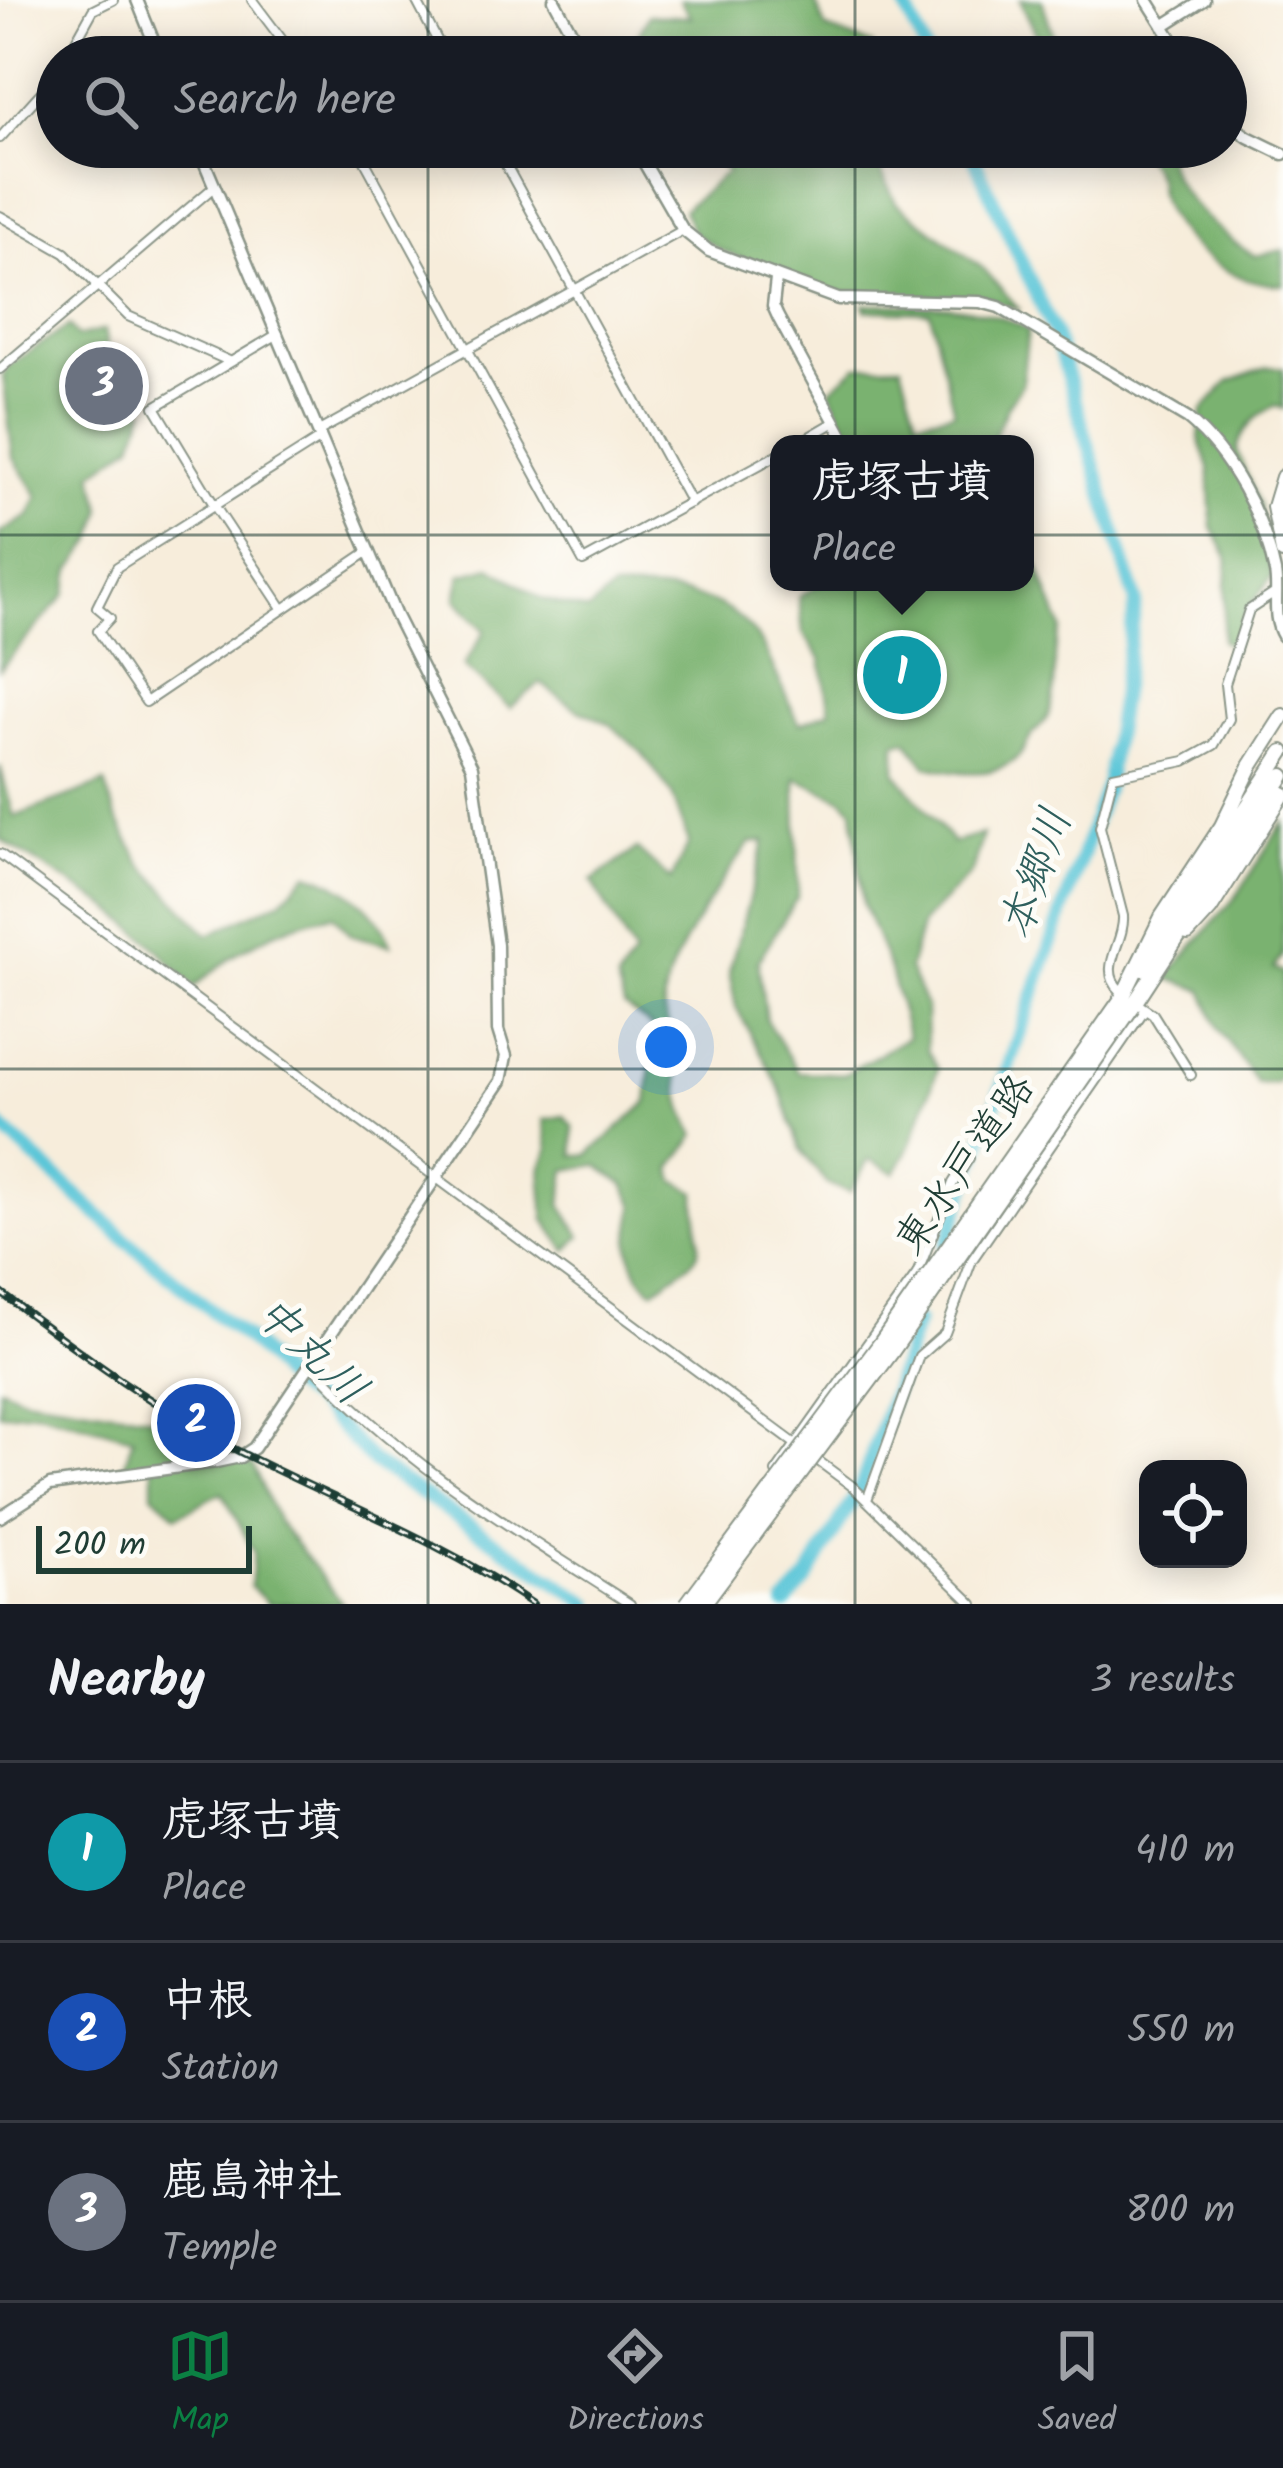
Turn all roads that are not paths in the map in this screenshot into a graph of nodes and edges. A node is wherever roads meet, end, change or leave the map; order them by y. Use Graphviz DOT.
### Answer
graph roads {
  1 [pos="112,0"];
  2 [pos="137,0"];
  3 [pos="252,0"];
  4 [pos="416,0"];
  5 [pos="554,0"];
  6 [pos="1147,0"];
  7 [pos="1204,0"];
  8 [pos="1163,26"];
  9 [pos="79,36"];
  10 [pos="152,36"];
  11 [pos="279,36"];
  12 [pos="435,36"];
  13 [pos="574,36"];
  14 [pos="1169,36"];
  15 [pos="36,98"];
  16 [pos="1247,137"];
  17 [pos="0,138"];
  18 [pos="1283,154"];
  19 [pos="207,168"];
  20 [pos="368,168"];
  21 [pos="507,168"];
  22 [pos="646,168"];
  23 [pos="215,186"];
  24 [pos="2,222"];
  25 [pos="683,230"];
  26 [pos="776,279"];
  27 [pos="98,284"];
  28 [pos="574,290"];
  29 [pos="278,334"];
  30 [pos="467,348"];
  31 [pos="231,362"];
  32 [pos="0,369"];
  33 [pos="836,422"];
  34 [pos="320,434"];
  35 [pos="812,435"];
  36 [pos="842,435"];
  37 [pos="770,459"];
  38 [pos="1283,477"];
  39 [pos="1283,496"];
  40 [pos="691,503"];
  41 [pos="216,508"];
  42 [pos="1283,521"];
  43 [pos="369,551"];
  44 [pos="1283,552"];
  45 [pos="1276,592"];
  46 [pos="282,608"];
  47 [pos="1283,636"];
  48 [pos="1283,716"];
  49 [pos="1283,752"];
  50 [pos="1283,776"];
  51 [pos="1283,794"];
  52 [pos="0,854"];
  53 [pos="1161,963"];
  54 [pos="1132,1002"];
  55 [pos="1192,1075"];
  56 [pos="969,1158"];
  57 [pos="435,1177"];
  58 [pos="310,1362"];
  59 [pos="794,1446"];
  60 [pos="776,1472"];
  61 [pos="860,1494"];
  62 [pos="0,1517"];
  63 [pos="630,1604"];
  64 [pos="687,1604"];
  65 [pos="703,1604"];
  66 [pos="973,1604"];
  1 -- 9 [label="street"];
  2 -- 10 [label="street"];
  3 -- 11 [label="street"];
  4 -- 12 [label="street"];
  5 -- 13 [label="street"];
  6 -- 8 [label="street"];
  7 -- 8 [label="street"];
  8 -- 14 [label="street"];
  15 -- 17 [label="street"];
  16 -- 18 [label="street"];
  19 -- 23 [label="street"];
  20 -- 30 [label="street"];
  21 -- 28 [label="street"];
  22 -- 25 [label="street"];
  23 -- 27 [label="street"];
  23 -- 29 [label="street"];
  24 -- 27 [label="street"];
  25 -- 26 [label="street"];
  25 -- 28 [label="street"];
  26 -- 33 [label="street"];
  26 -- 45 [label="street"];
  27 -- 31 [label="street"];
  27 -- 32 [label="street"];
  28 -- 30 [label="street"];
  28 -- 40 [label="street"];
  29 -- 31 [label="street"];
  29 -- 34 [label="street"];
  30 -- 34 [label="street"];
  30 -- 40 [label="street"];
  31 -- 41 [label="street"];
  33 -- 35 [label="street"];
  33 -- 36 [label="street"];
  34 -- 41 [label="street"];
  34 -- 43 [label="street"];
  37 -- 40 [label="street"];
  38 -- 44 [label="highway"];
  39 -- 42 [label="highway"];
  41 -- 46 [label="street"];
  41 -- 46 [label="street"];
  43 -- 46 [label="street"];
  43 -- 57 [label="street"];
  45 -- 47 [label="street"];
  45 -- 54 [label="street"];
  48 -- 54 [label="highway"];
  49 -- 54 [label="highway, 東水戸道路"];
  50 -- 53 [label="highway, 東水戸道路"];
  51 -- 53 [label="highway"];
  52 -- 57 [label="street"];
  53 -- 54 [label="highway, 東水戸道路"];
  54 -- 55 [label="street"];
  54 -- 61 [label="street"];
  54 -- 64 [label="highway, 東水戸道路, bridge"];
  54 -- 65 [label="highway, 東水戸道路, bridge"];
  56 -- 59 [label="street"];
  57 -- 58 [label="street"];
  57 -- 59 [label="street"];
  58 -- 62 [label="street"];
  58 -- 63 [label="street"];
  59 -- 60 [label="street"];
  59 -- 61 [label="street"];
  61 -- 66 [label="street"];
}
